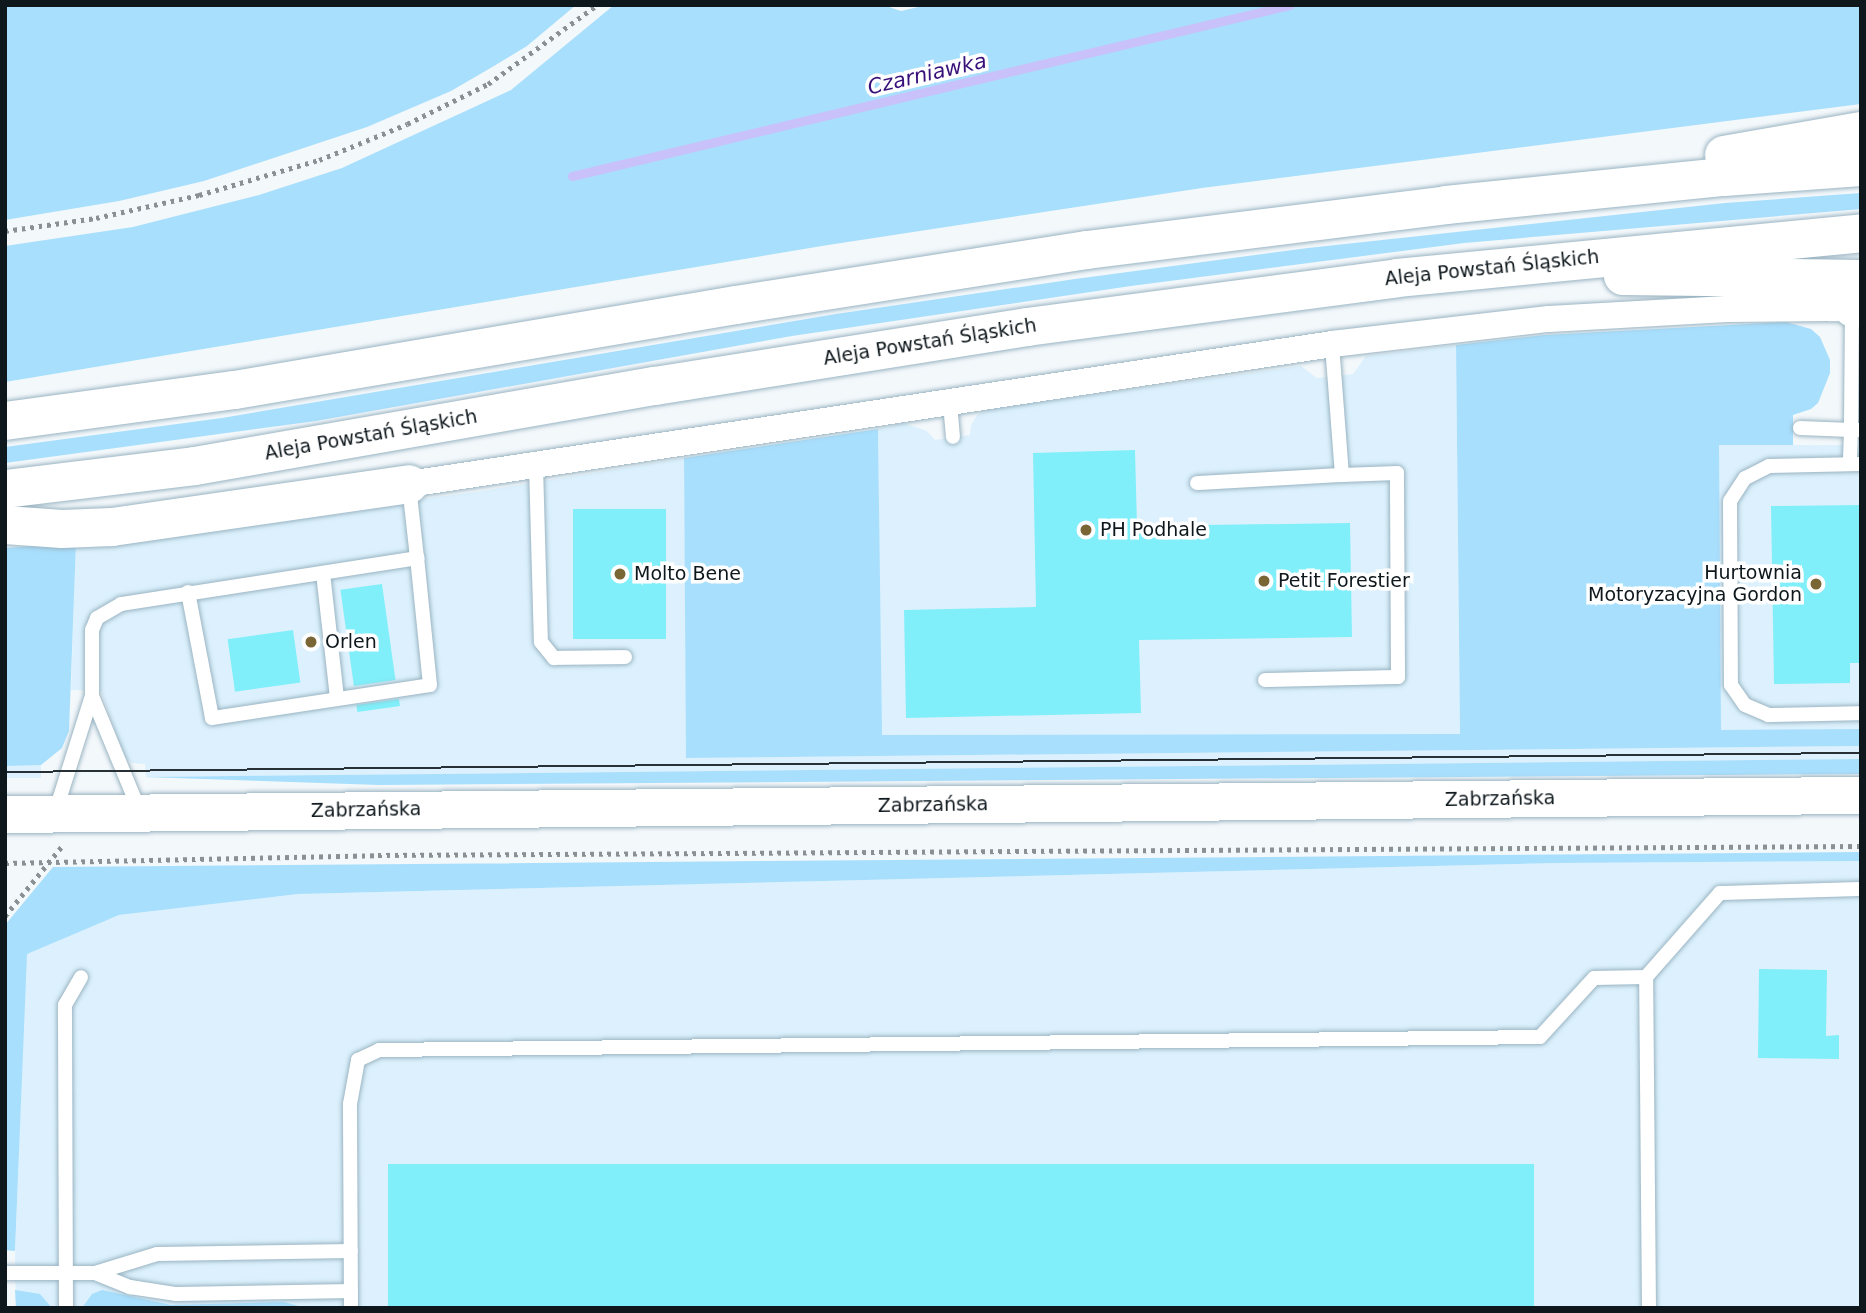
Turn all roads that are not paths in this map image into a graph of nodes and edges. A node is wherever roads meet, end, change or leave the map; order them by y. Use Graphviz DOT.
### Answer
graph roads {
  1 [pos="1861,131"];
  2 [pos="1861,167"];
  3 [pos="1447,205"];
  4 [pos="1861,233"];
  5 [pos="1397,278"];
  6 [pos="1858,298"];
  7 [pos="1332,344"];
  8 [pos="950,403"];
  9 [pos="5,421"];
  10 [pos="1800,428"];
  11 [pos="1856,430"];
  12 [pos="953,437"];
  13 [pos="1856,464"];
  14 [pos="536,466"];
  15 [pos="1342,475"];
  16 [pos="1197,483"];
  17 [pos="409,484"];
  18 [pos="5,489"];
  19 [pos="5,525"];
  20 [pos="417,558"];
  21 [pos="323,573"];
  22 [pos="188,592"];
  23 [pos="625,657"];
  24 [pos="1265,680"];
  25 [pos="92,696"];
  26 [pos="337,698"];
  27 [pos="1861,713"];
  28 [pos="1861,794"];
  29 [pos="141,813"];
  30 [pos="5,814"];
  31 [pos="54,814"];
  32 [pos="1861,889"];
  33 [pos="81,976"];
  34 [pos="1646,977"];
  35 [pos="351,1251"];
  36 [pos="5,1273"];
  37 [pos="65,1273"];
  38 [pos="95,1273"];
  39 [pos="351,1291"];
  40 [pos="66,1308"];
  41 [pos="351,1308"];
  42 [pos="1649,1308"];
  1 -- 3 [label="main road"];
  2 -- 3 [label="main road"];
  3 -- 9 [label="main road"];
  4 -- 5 [label="main road, Aleja Powstań Śląskich"];
  5 -- 6 [label="main road"];
  5 -- 18 [label="main road, Aleja Powstań Śląskich"];
  6 -- 7 [label="street"];
  6 -- 11 [label="lane"];
  7 -- 8 [label="street"];
  7 -- 15 [label="lane"];
  8 -- 12 [label="lane"];
  8 -- 14 [label="street"];
  10 -- 11 [label="lane"];
  11 -- 13 [label="lane"];
  13 -- 27 [label="lane"];
  14 -- 17 [label="street"];
  14 -- 23 [label="lane"];
  15 -- 16 [label="lane"];
  15 -- 24 [label="lane"];
  17 -- 19 [label="main road"];
  17 -- 20 [label="lane"];
  20 -- 21 [label="lane"];
  20 -- 26 [label="lane"];
  21 -- 22 [label="lane"];
  21 -- 26 [label="lane"];
  22 -- 25 [label="lane"];
  22 -- 26 [label="lane"];
  25 -- 29 [label="lane"];
  25 -- 31 [label="lane"];
  28 -- 29 [label="main road, Zabrzańska"];
  29 -- 31 [label="main road, Zabrzańska"];
  30 -- 31 [label="main road, Zabrzańska"];
  32 -- 34 [label="lane"];
  33 -- 37 [label="lane"];
  34 -- 35 [label="lane"];
  34 -- 42 [label="lane"];
  35 -- 38 [label="lane"];
  35 -- 39 [label="lane"];
  36 -- 37 [label="lane"];
  37 -- 38 [label="lane"];
  37 -- 40 [label="lane"];
  38 -- 39 [label="lane"];
  39 -- 41 [label="lane"];
}
